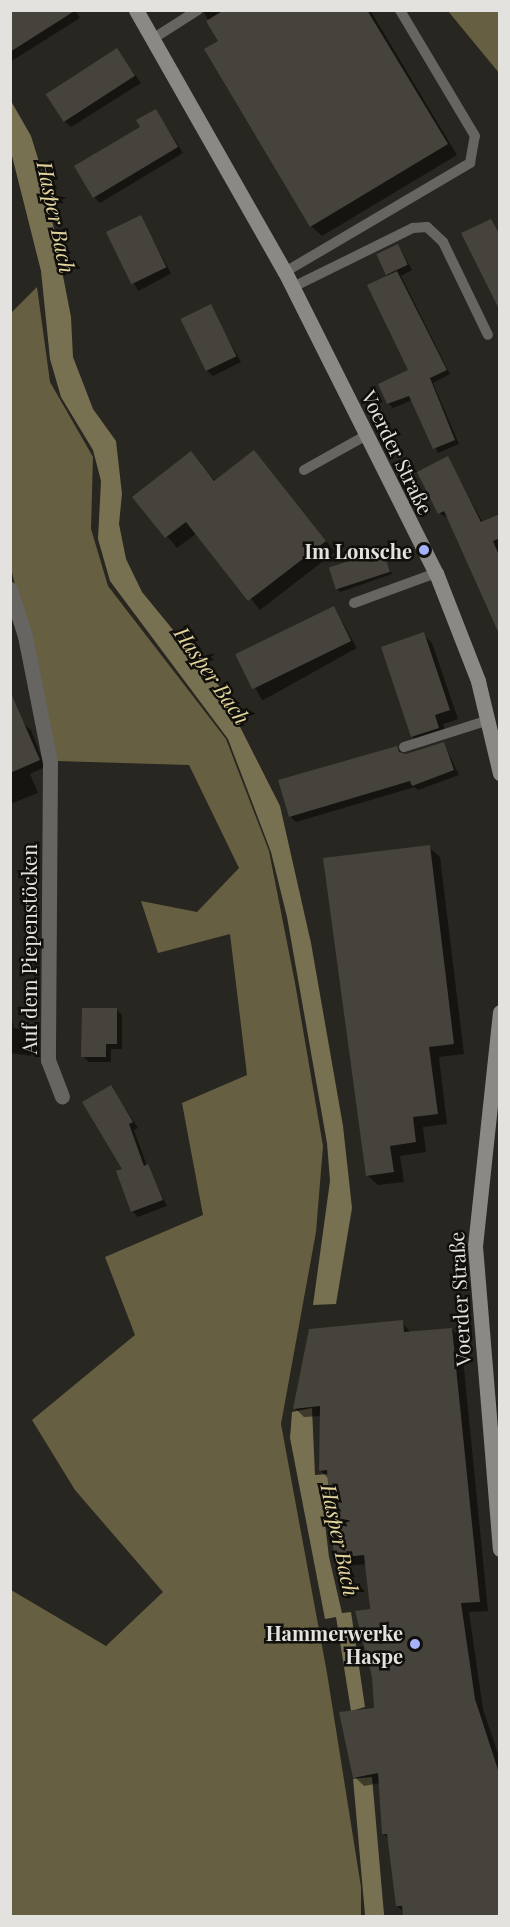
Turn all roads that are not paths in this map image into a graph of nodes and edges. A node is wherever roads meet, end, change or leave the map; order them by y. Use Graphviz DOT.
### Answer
graph roads {
  1 [pos="136,10"];
  2 [pos="198,10"];
  3 [pos="400,10"];
  4 [pos="154,39"];
  5 [pos="285,272"];
  6 [pos="293,287"];
  7 [pos="488,334"];
  8 [pos="367,435"];
  9 [pos="304,470"];
  10 [pos="436,573"];
  11 [pos="10,589"];
  12 [pos="354,603"];
  13 [pos="493,725"];
  14 [pos="404,747"];
  15 [pos="500,773"];
  16 [pos="500,1012"];
  17 [pos="62,1096"];
  18 [pos="495,1446"];
  19 [pos="500,1549"];
  1 -- 4 [label="main road, Voerder Straße"];
  2 -- 4 [label="lane"];
  3 -- 5 [label="lane"];
  4 -- 5 [label="main road, Voerder Straße"];
  5 -- 6 [label="main road, Voerder Straße"];
  6 -- 7 [label="lane"];
  6 -- 8 [label="main road, Voerder Straße"];
  8 -- 9 [label="lane"];
  8 -- 10 [label="main road, Voerder Straße"];
  10 -- 12 [label="lane"];
  10 -- 13 [label="main road, Voerder Straße"];
  11 -- 17 [label="street, Auf dem Piepenstöcken"];
  13 -- 14 [label="lane"];
  13 -- 15 [label="main road, Voerder Straße"];
  16 -- 18 [label="main road, Voerder Straße"];
  18 -- 19 [label="main road, Voerder Straße"];
}
